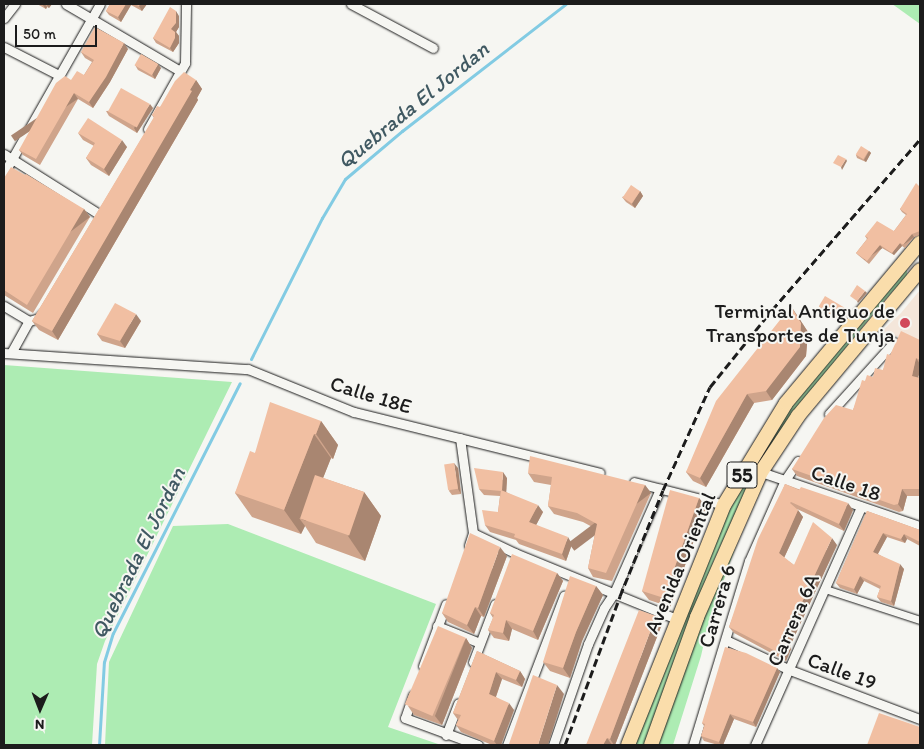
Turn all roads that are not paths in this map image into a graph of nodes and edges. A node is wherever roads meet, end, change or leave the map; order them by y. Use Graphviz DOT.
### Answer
graph roads {
  1 [pos="15,4"];
  2 [pos="66,4"];
  3 [pos="100,4"];
  4 [pos="186,4"];
  5 [pos="351,4"];
  6 [pos="4,18"];
  7 [pos="91,18"];
  8 [pos="4,47"];
  9 [pos="433,48"];
  10 [pos="180,71"];
  11 [pos="59,75"];
  12 [pos="142,138"];
  13 [pos="8,156"];
  14 [pos="4,173"];
  15 [pos="99,213"];
  16 [pos="920,243"];
  17 [pos="909,258"];
  18 [pos="920,270"];
  19 [pos="49,302"];
  20 [pos="4,306"];
  21 [pos="29,321"];
  22 [pos="894,342"];
  23 [pos="8,353"];
  24 [pos="823,423"];
  25 [pos="460,438"];
  26 [pos="801,456"];
  27 [pos="761,472"];
  28 [pos="613,477"];
  29 [pos="622,479"];
  30 [pos="786,480"];
  31 [pos="660,489"];
  32 [pos="724,505"];
  33 [pos="861,507"];
  34 [pos="920,526"];
  35 [pos="473,533"];
  36 [pos="464,558"];
  37 [pos="573,575"];
  38 [pos="825,589"];
  39 [pos="450,592"];
  40 [pos="614,594"];
  41 [pos="497,598"];
  42 [pos="677,619"];
  43 [pos="920,620"];
  44 [pos="437,626"];
  45 [pos="726,640"];
  46 [pos="480,643"];
  47 [pos="470,670"];
  48 [pos="790,670"];
  49 [pos="421,672"];
  50 [pos="418,682"];
  51 [pos="460,698"];
  52 [pos="920,719"];
  53 [pos="446,734"];
  54 [pos="478,745"];
  55 [pos="507,745"];
  56 [pos="553,745"];
  57 [pos="628,745"];
  58 [pos="651,745"];
  59 [pos="693,745"];
  60 [pos="755,745"];
  1 -- 6 [label="street"];
  2 -- 7 [label="street"];
  3 -- 7 [label="street"];
  4 -- 10 [label="street"];
  5 -- 9 [label="street"];
  7 -- 10 [label="street"];
  7 -- 11 [label="street"];
  8 -- 11 [label="street"];
  10 -- 12 [label="street"];
  11 -- 13 [label="street"];
  13 -- 14 [label="street"];
  13 -- 15 [label="street"];
  16 -- 17 [label="main road, Avenida Oriental / 55"];
  17 -- 18 [label="main road"];
  17 -- 32 [label="main road, Avenida Oriental / 55"];
  18 -- 27 [label="main road, Avenida Oriental / 55"];
  19 -- 21 [label="street"];
  20 -- 21 [label="street"];
  21 -- 23 [label="street"];
  22 -- 24 [label="street"];
  23 -- 25 [label="street, Calle 18E"];
  25 -- 28 [label="street, Calle 18E"];
  25 -- 35 [label="street"];
  26 -- 30 [label="street"];
  27 -- 30 [label="street, Calle 18"];
  27 -- 58 [label="main road, Avenida Oriental / 55"];
  29 -- 31 [label="street"];
  30 -- 33 [label="street, Calle 18"];
  30 -- 45 [label="street, Carrera 6"];
  31 -- 32 [label="street"];
  31 -- 40 [label="street"];
  32 -- 42 [label="main road, Avenida Oriental / 55"];
  33 -- 34 [label="street, Calle 18"];
  33 -- 38 [label="street, Carrera 6A"];
  35 -- 36 [label="street"];
  35 -- 37 [label="street"];
  37 -- 40 [label="street"];
  37 -- 55 [label="street"];
  38 -- 43 [label="street"];
  38 -- 48 [label="street, Carrera 6A"];
  39 -- 44 [label="street"];
  40 -- 42 [label="street"];
  40 -- 56 [label="street"];
  41 -- 46 [label="street"];
  42 -- 57 [label="main road, Avenida Oriental / 55"];
  44 -- 46 [label="street"];
  44 -- 49 [label="street"];
  45 -- 48 [label="street, Calle 19"];
  45 -- 59 [label="street, Carrera 6"];
  46 -- 47 [label="street"];
  48 -- 52 [label="street, Calle 19"];
  48 -- 60 [label="street, Carrera 6A"];
  50 -- 53 [label="street"];
  51 -- 53 [label="street"];
  53 -- 54 [label="street"];
}
